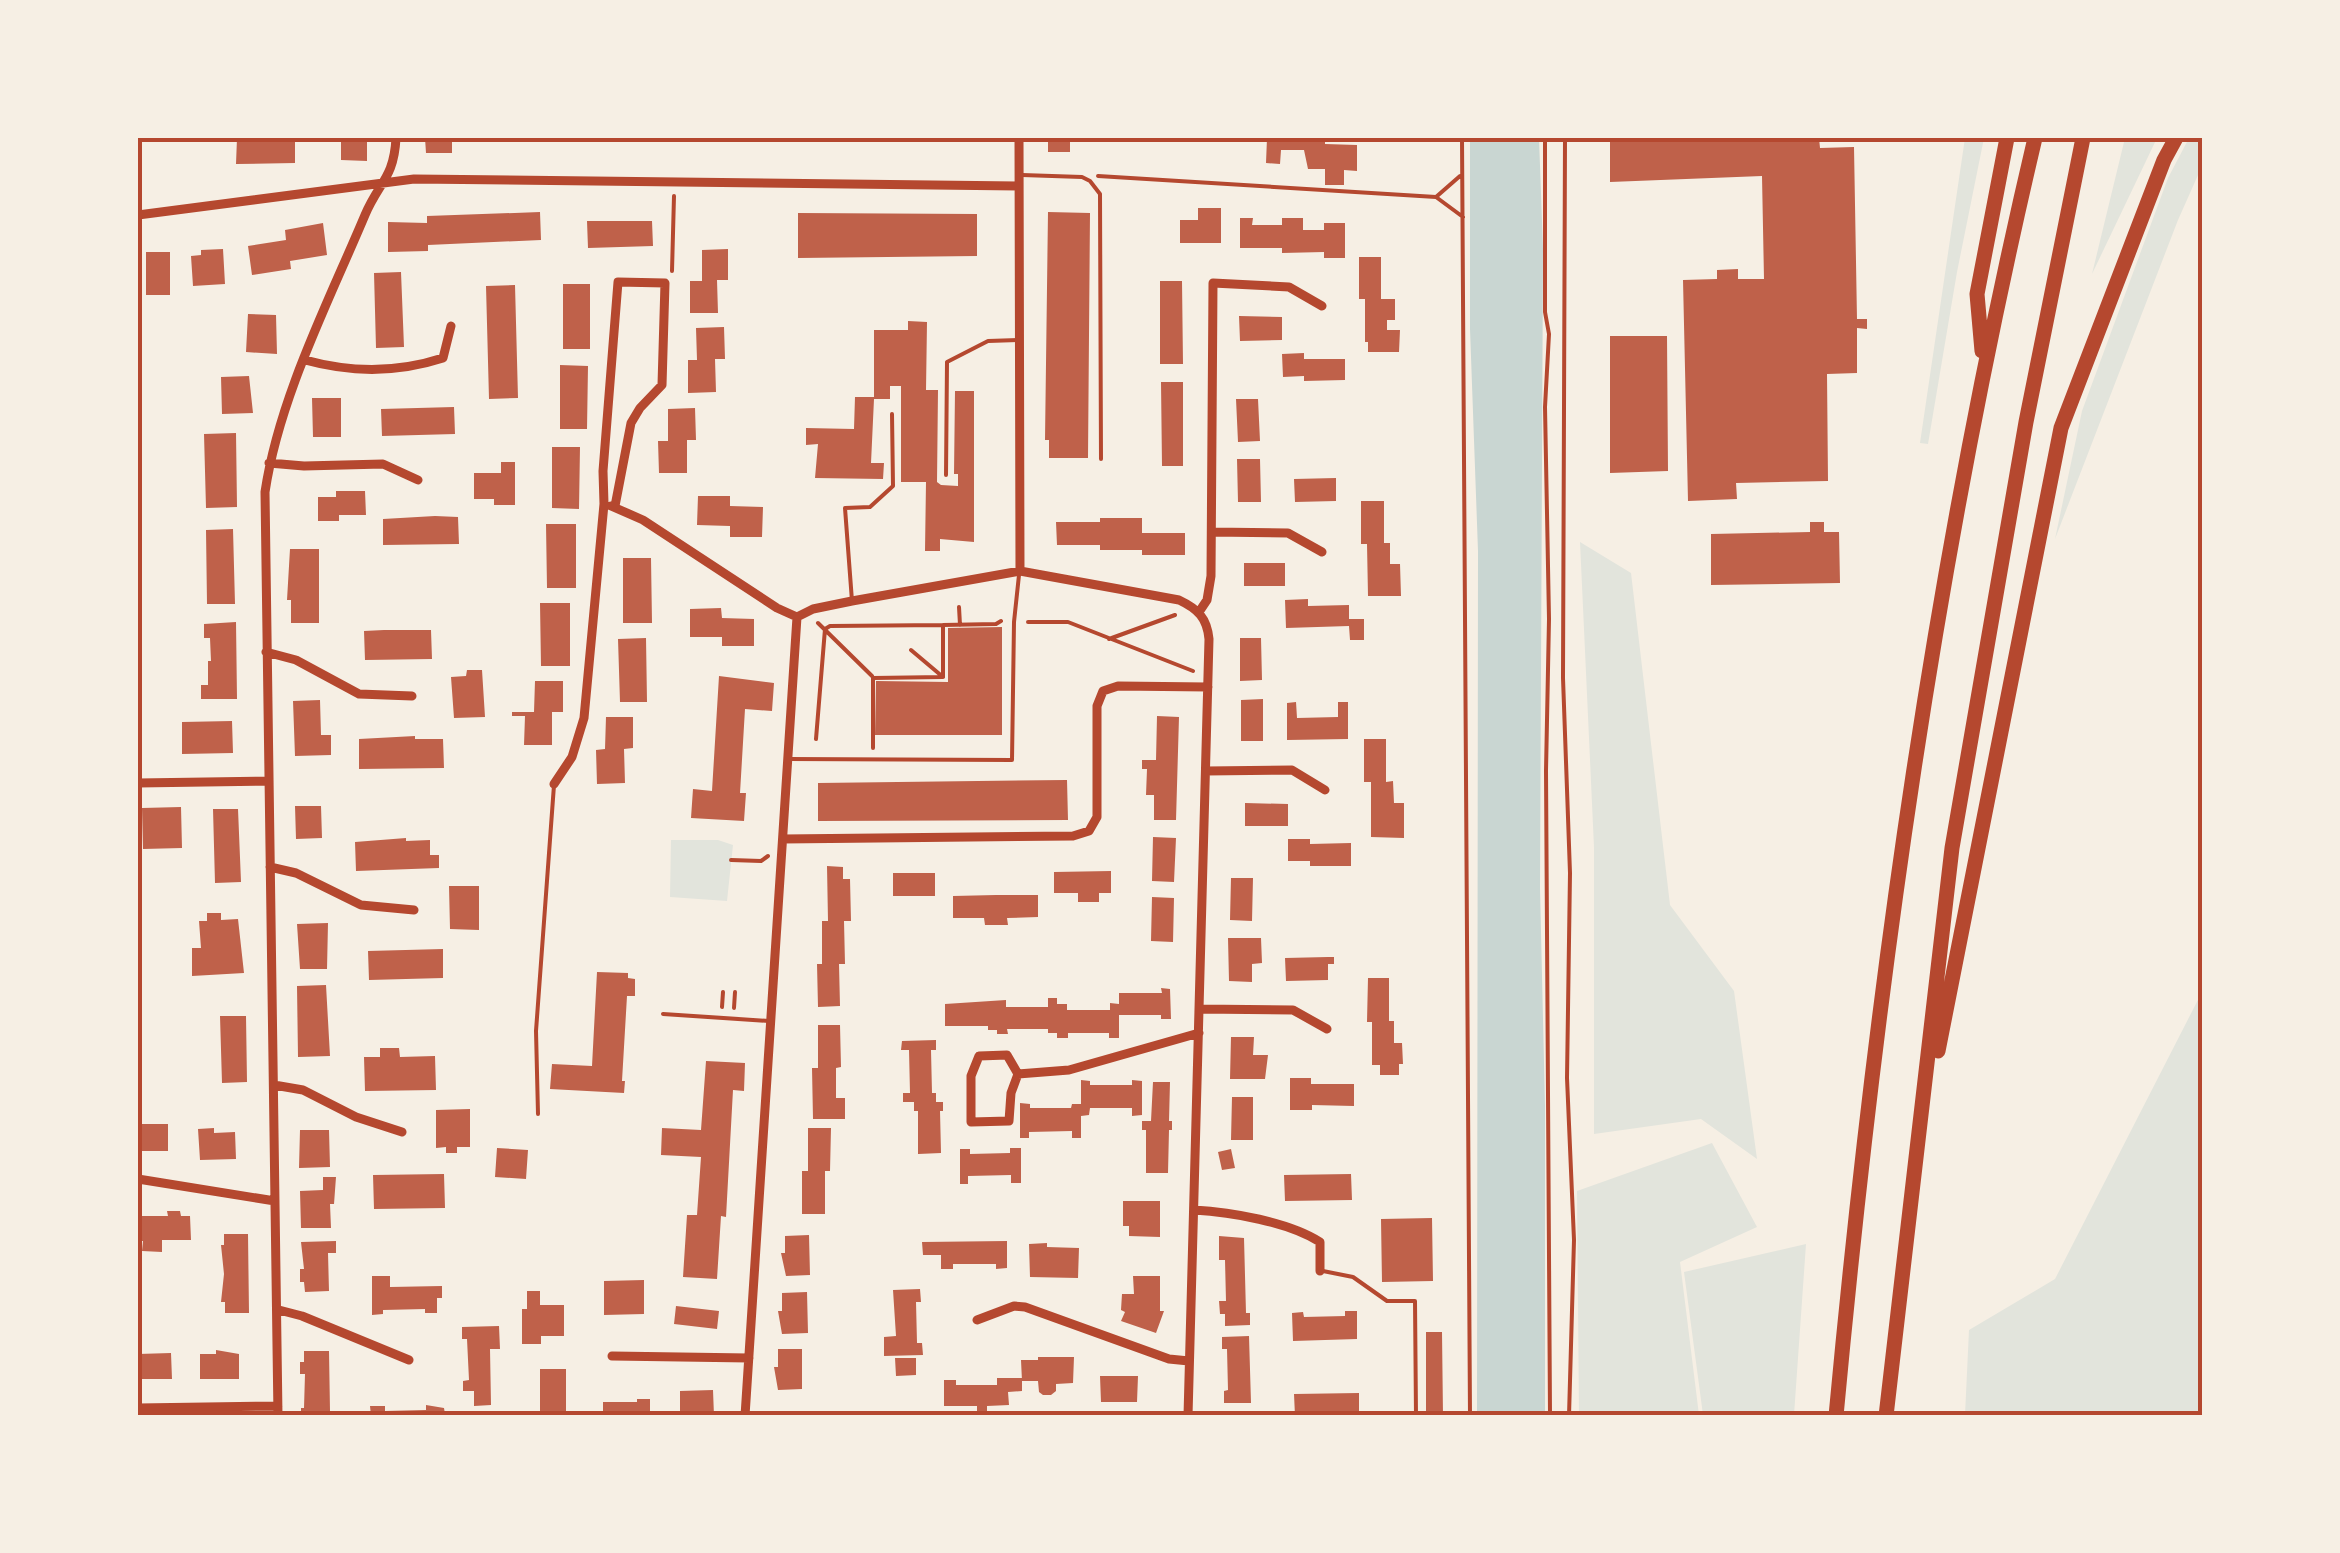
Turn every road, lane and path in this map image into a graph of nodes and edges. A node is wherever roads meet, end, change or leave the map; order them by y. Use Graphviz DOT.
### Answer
graph roads {
  1 [pos="396,138"];
  2 [pos="1020,138"];
  3 [pos="1462,138"];
  4 [pos="1545,138"];
  5 [pos="1565,138"];
  6 [pos="2007,138"];
  7 [pos="2035,138"];
  8 [pos="2084,138"];
  9 [pos="2176,138"];
  10 [pos="1462,174"];
  11 [pos="1019,180"];
  12 [pos="1090,181"];
  13 [pos="385,182"];
  14 [pos="674,182"];
  15 [pos="1436,196"];
  16 [pos="138,215"];
  17 [pos="1463,218"];
  18 [pos="666,283"];
  19 [pos="1322,306"];
  20 [pos="451,326"];
  21 [pos="1020,340"];
  22 [pos="305,360"];
  23 [pos="1983,372"];
  24 [pos="892,414"];
  25 [pos="631,423"];
  26 [pos="608,428"];
  27 [pos="1101,459"];
  28 [pos="269,462"];
  29 [pos="946,474"];
  30 [pos="418,480"];
  31 [pos="604,504"];
  32 [pos="616,506"];
  33 [pos="1212,532"];
  34 [pos="1322,552"];
  35 [pos="1020,571"];
  36 [pos="1178,600"];
  37 [pos="852,601"];
  38 [pos="960,607"];
  39 [pos="813,609"];
  40 [pos="1198,612"];
  41 [pos="797,616"];
  42 [pos="1006,622"];
  43 [pos="1022,622"];
  44 [pos="960,625"];
  45 [pos="943,626"];
  46 [pos="824,629"];
  47 [pos="1109,638"];
  48 [pos="911,650"];
  49 [pos="266,652"];
  50 [pos="943,677"];
  51 [pos="873,678"];
  52 [pos="1194,686"];
  53 [pos="1208,686"];
  54 [pos="412,696"];
  55 [pos="816,740"];
  56 [pos="788,759"];
  57 [pos="873,760"];
  58 [pos="1206,771"];
  59 [pos="268,781"];
  60 [pos="138,782"];
  61 [pos="554,784"];
  62 [pos="1324,790"];
  63 [pos="783,839"];
  64 [pos="782,853"];
  65 [pos="731,860"];
  66 [pos="270,867"];
  67 [pos="414,910"];
  68 [pos="736,992"];
  69 [pos="1199,1010"];
  70 [pos="734,1012"];
  71 [pos="664,1014"];
  72 [pos="769,1021"];
  73 [pos="1327,1029"];
  74 [pos="1198,1033"];
  75 [pos="1018,1074"];
  76 [pos="274,1084"];
  77 [pos="538,1114"];
  78 [pos="402,1132"];
  79 [pos="1918,1153"];
  80 [pos="138,1178"];
  81 [pos="275,1200"];
  82 [pos="1194,1210"];
  83 [pos="1320,1270"];
  84 [pos="278,1310"];
  85 [pos="977,1320"];
  86 [pos="612,1356"];
  87 [pos="750,1358"];
  88 [pos="408,1360"];
  89 [pos="1190,1361"];
  90 [pos="138,1408"];
  91 [pos="278,1411"];
  92 [pos="744,1416"];
  93 [pos="1188,1416"];
  94 [pos="1416,1416"];
  95 [pos="1470,1416"];
  96 [pos="1550,1416"];
  97 [pos="1570,1416"];
  98 [pos="1836,1416"];
  99 [pos="1886,1416"];
  1 -- 13 [label="street"];
  2 -- 11 [label="street"];
  3 -- 10 [label="path"];
  4 -- 96 [label="path"];
  5 -- 97 [label="path"];
  6 -- 23 [label="highway"];
  7 -- 23 [label="highway"];
  8 -- 79 [label="highway"];
  9 -- 79 [label="highway"];
  10 -- 15 [label="path"];
  10 -- 17 [label="path"];
  11 -- 12 [label="lane"];
  11 -- 14 [label="street"];
  11 -- 21 [label="street"];
  12 -- 15 [label="path"];
  12 -- 27 [label="lane"];
  13 -- 14 [label="street"];
  13 -- 16 [label="street"];
  13 -- 22 [label="street"];
  14 -- 18 [label="path"];
  15 -- 17 [label="path"];
  17 -- 95 [label="path"];
  18 -- 25 [label="street"];
  18 -- 26 [label="street"];
  19 -- 33 [label="street"];
  20 -- 22 [label="street"];
  21 -- 29 [label="lane"];
  21 -- 35 [label="street"];
  22 -- 28 [label="street"];
  23 -- 98 [label="highway"];
  24 -- 37 [label="lane"];
  25 -- 26 [label="street"];
  25 -- 32 [label="street"];
  26 -- 31 [label="street"];
  28 -- 30 [label="street"];
  28 -- 49 [label="street"];
  31 -- 32 [label="street"];
  31 -- 61 [label="street"];
  32 -- 41 [label="street"];
  33 -- 34 [label="street"];
  33 -- 40 [label="street"];
  35 -- 36 [label="street"];
  35 -- 37 [label="street"];
  35 -- 57 [label="lane"];
  36 -- 40 [label="street"];
  36 -- 47 [label="path"];
  37 -- 39 [label="street"];
  38 -- 44 [label="path"];
  39 -- 41 [label="street"];
  39 -- 46 [label="path"];
  40 -- 53 [label="street"];
  41 -- 56 [label="street"];
  42 -- 44 [label="path"];
  43 -- 47 [label="path"];
  44 -- 45 [label="path"];
  45 -- 46 [label="path"];
  45 -- 50 [label="path"];
  46 -- 51 [label="path"];
  46 -- 55 [label="path"];
  47 -- 52 [label="path"];
  48 -- 50 [label="path"];
  49 -- 54 [label="street"];
  49 -- 59 [label="street"];
  50 -- 51 [label="path"];
  51 -- 57 [label="path"];
  52 -- 53 [label="street"];
  52 -- 63 [label="street"];
  53 -- 58 [label="street"];
  56 -- 57 [label="lane"];
  56 -- 63 [label="street"];
  58 -- 62 [label="street"];
  58 -- 69 [label="street"];
  59 -- 60 [label="street"];
  59 -- 66 [label="street"];
  61 -- 77 [label="lane"];
  63 -- 64 [label="street"];
  64 -- 65 [label="path"];
  64 -- 72 [label="street"];
  66 -- 67 [label="street"];
  66 -- 76 [label="street"];
  68 -- 70 [label="path"];
  69 -- 73 [label="street"];
  69 -- 74 [label="street"];
  71 -- 72 [label="lane"];
  72 -- 87 [label="street"];
  74 -- 75 [label="street"];
  74 -- 82 [label="street"];
  75 -- 75 [label="street"];
  76 -- 78 [label="street"];
  76 -- 81 [label="street"];
  79 -- 99 [label="highway"];
  80 -- 81 [label="street"];
  81 -- 84 [label="street"];
  82 -- 83 [label="street"];
  82 -- 89 [label="street"];
  83 -- 94 [label="lane"];
  84 -- 88 [label="street"];
  84 -- 91 [label="street"];
  85 -- 89 [label="street"];
  86 -- 87 [label="street"];
  87 -- 92 [label="street"];
  89 -- 93 [label="street"];
  90 -- 91 [label="street"];
}
